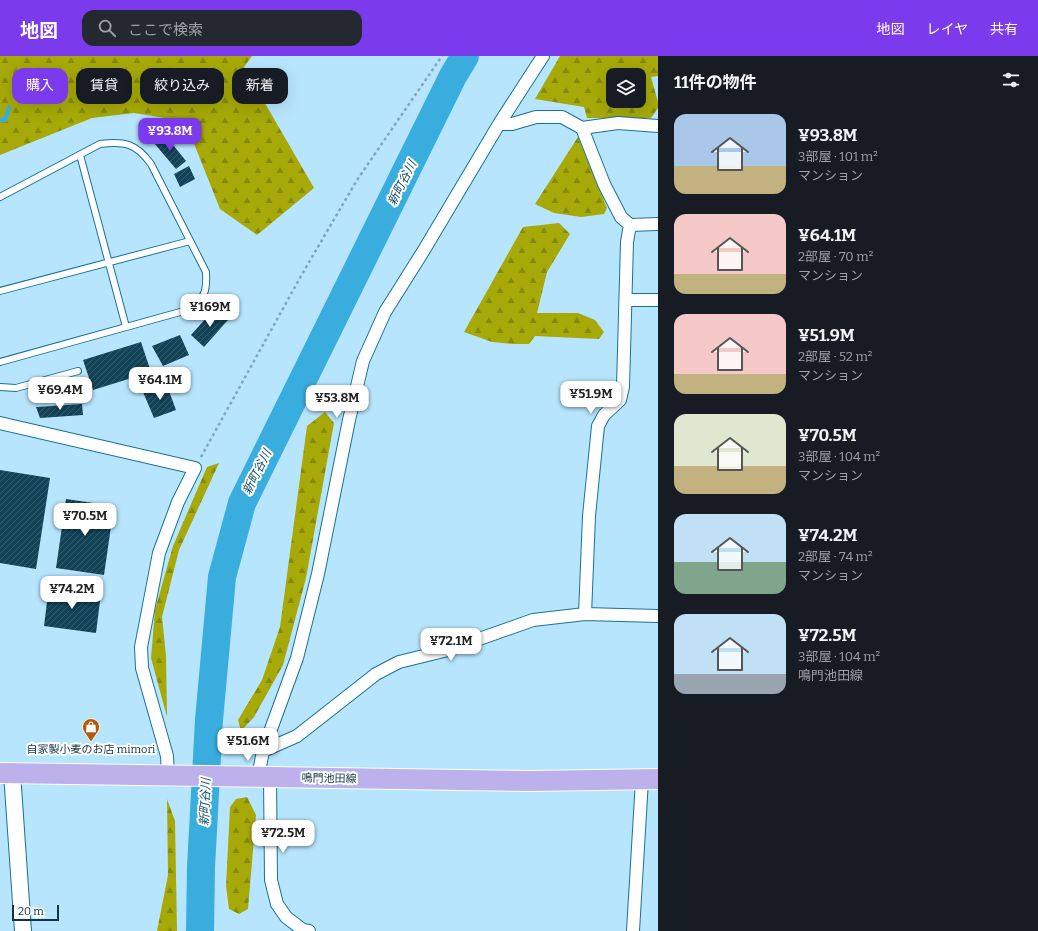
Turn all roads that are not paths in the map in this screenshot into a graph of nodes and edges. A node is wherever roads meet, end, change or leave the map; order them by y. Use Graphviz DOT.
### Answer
graph roads {
  1 [pos="543,56"];
  2 [pos="499,124"];
  3 [pos="658,126"];
  4 [pos="582,128"];
  5 [pos="80,155"];
  6 [pos="0,197"];
  7 [pos="630,224"];
  8 [pos="658,224"];
  9 [pos="190,241"];
  10 [pos="109,262"];
  11 [pos="0,291"];
  12 [pos="626,300"];
  13 [pos="658,300"];
  14 [pos="126,327"];
  15 [pos="0,362"];
  16 [pos="78,370"];
  17 [pos="0,387"];
  18 [pos="0,423"];
  19 [pos="584,614"];
  20 [pos="658,616"];
  21 [pos="263,751"];
  22 [pos="6,773"];
  23 [pos="175,776"];
  24 [pos="257,777"];
  25 [pos="650,780"];
  26 [pos="23,931"];
  27 [pos="309,931"];
  28 [pos="632,931"];
  1 -- 2 [label="street"];
  2 -- 4 [label="street"];
  2 -- 21 [label="street"];
  3 -- 4 [label="street"];
  4 -- 7 [label="street"];
  5 -- 6 [label="lane"];
  5 -- 9 [label="lane"];
  5 -- 10 [label="lane"];
  7 -- 8 [label="street"];
  7 -- 12 [label="street"];
  9 -- 10 [label="lane"];
  9 -- 14 [label="lane"];
  10 -- 11 [label="lane"];
  10 -- 14 [label="lane"];
  12 -- 13 [label="street"];
  12 -- 19 [label="street"];
  14 -- 15 [label="lane"];
  16 -- 17 [label="lane"];
  18 -- 23 [label="street"];
  19 -- 20 [label="street"];
  19 -- 21 [label="street"];
  21 -- 24 [label="street"];
  22 -- 23 [label="main road, 鳴門池田線"];
  22 -- 26 [label="street"];
  23 -- 24 [label="main road, 鳴門池田線"];
  24 -- 25 [label="main road, 鳴門池田線"];
  24 -- 27 [label="street"];
  25 -- 28 [label="street"];
}
